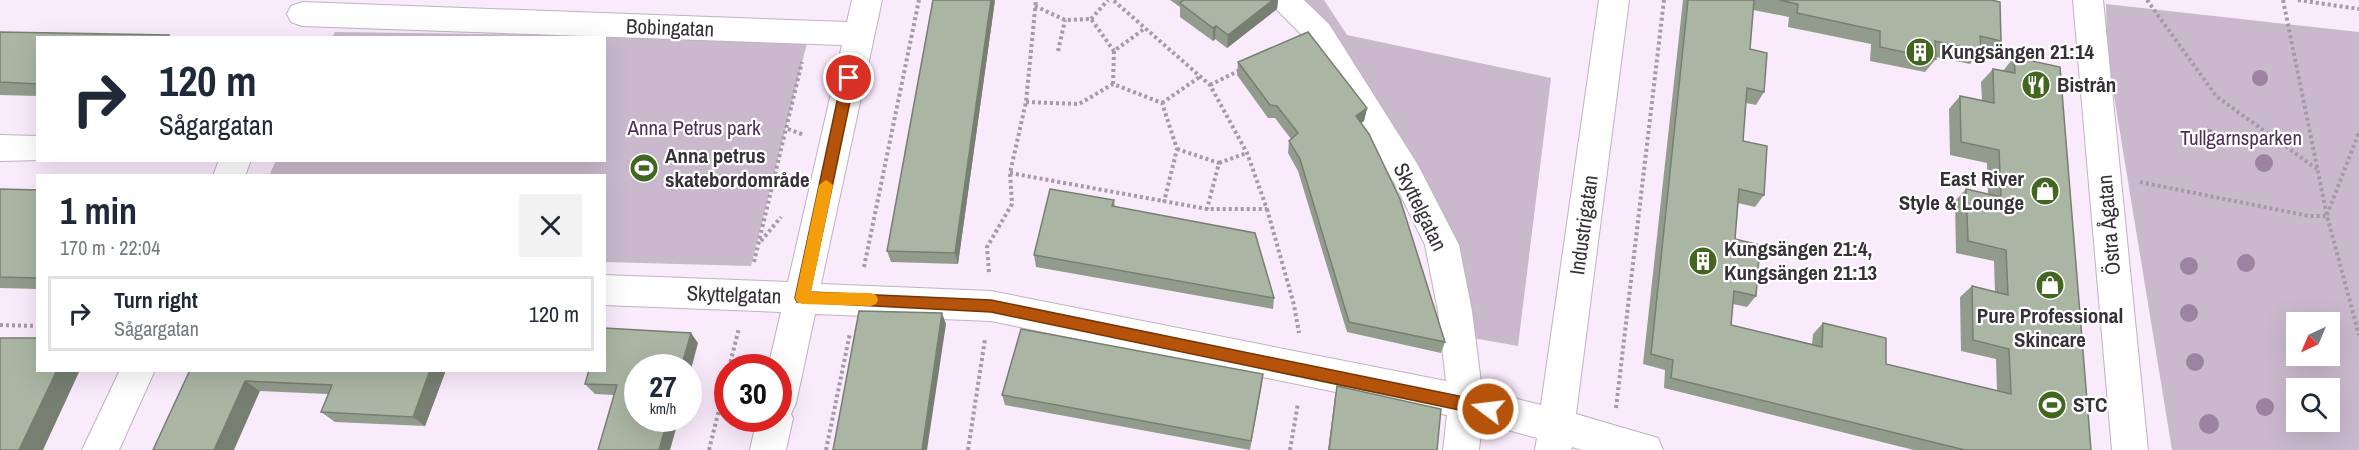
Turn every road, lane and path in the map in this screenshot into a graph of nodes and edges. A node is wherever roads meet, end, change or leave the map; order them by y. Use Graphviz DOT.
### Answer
graph roads {
  1 [pos="867,0"];
  2 [pos="919,0"];
  3 [pos="1036,0"];
  4 [pos="1108,0"];
  5 [pos="1113,0"];
  6 [pos="1285,0"];
  7 [pos="1614,0"];
  8 [pos="1664,0"];
  9 [pos="2088,0"];
  10 [pos="2147,0"];
  11 [pos="2283,0"];
  12 [pos="2298,0"];
  13 [pos="1035,6"];
  14 [pos="2359,9"];
  15 [pos="300,17"];
  16 [pos="1091,19"];
  17 [pos="1065,20"];
  18 [pos="1144,29"];
  19 [pos="809,33"];
  20 [pos="858,34"];
  21 [pos="1058,51"];
  22 [pos="1114,51"];
  23 [pos="1242,69"];
  24 [pos="1202,76"];
  25 [pos="1113,84"];
  26 [pos="1210,85"];
  27 [pos="1026,102"];
  28 [pos="1162,103"];
  29 [pos="2359,132"];
  30 [pos="0,148"];
  31 [pos="36,149"];
  32 [pos="1177,149"];
  33 [pos="1247,153"];
  34 [pos="1219,163"];
  35 [pos="2317,170"];
  36 [pos="1010,173"];
  37 [pos="2136,181"];
  38 [pos="1164,202"];
  39 [pos="1207,209"];
  40 [pos="1267,209"];
  41 [pos="786,211"];
  42 [pos="2327,216"];
  43 [pos="759,244"];
  44 [pos="606,290"];
  45 [pos="747,295"];
  46 [pos="802,298"];
  47 [pos="857,299"];
  48 [pos="991,306"];
  49 [pos="0,325"];
  50 [pos="36,326"];
  51 [pos="1299,327"];
  52 [pos="2359,335"];
  53 [pos="732,354"];
  54 [pos="789,354"];
  55 [pos="137,372"];
  56 [pos="1466,402"];
  57 [pos="1297,408"];
  58 [pos="714,430"];
  59 [pos="772,432"];
  60 [pos="1554,439"];
  61 [pos="1629,446"];
  62 [pos="100,450"];
  63 [pos="709,450"];
  64 [pos="768,450"];
  65 [pos="826,450"];
  66 [pos="968,450"];
  67 [pos="1290,450"];
  68 [pos="1461,450"];
  69 [pos="2130,450"];
  1 -- 20 [label="street"];
  2 -- 47 [label="path"];
  3 -- 13 [label="path"];
  4 -- 16 [label="path"];
  5 -- 18 [label="path"];
  6 -- 56 [label="street, Skyttelgatan"];
  7 -- 60 [label="street, Industrigatan"];
  8 -- 61 [label="path"];
  9 -- 69 [label="street, Östra Ågatan"];
  10 -- 35 [label="path"];
  11 -- 35 [label="path"];
  12 -- 14 [label="path"];
  13 -- 17 [label="path"];
  13 -- 27 [label="path"];
  15 -- 19 [label="street, Bobingatan"];
  16 -- 17 [label="path"];
  16 -- 22 [label="path"];
  17 -- 21 [label="path"];
  18 -- 22 [label="path"];
  18 -- 24 [label="path"];
  19 -- 20 [label="street, Bobingatan"];
  19 -- 43 [label="path"];
  20 -- 46 [label="street"];
  22 -- 25 [label="path"];
  23 -- 26 [label="path"];
  24 -- 26 [label="path"];
  24 -- 28 [label="path"];
  25 -- 27 [label="path"];
  25 -- 28 [label="path"];
  26 -- 33 [label="path"];
  27 -- 36 [label="path"];
  28 -- 32 [label="path"];
  29 -- 42 [label="path"];
  30 -- 31 [label="street"];
  32 -- 34 [label="path"];
  32 -- 38 [label="path"];
  33 -- 34 [label="path"];
  33 -- 40 [label="path"];
  34 -- 39 [label="path"];
  35 -- 42 [label="path"];
  36 -- 38 [label="path"];
  36 -- 48 [label="path"];
  37 -- 42 [label="path"];
  38 -- 39 [label="path"];
  39 -- 40 [label="path"];
  40 -- 51 [label="path"];
  41 -- 43 [label="path"];
  42 -- 52 [label="path"];
  43 -- 45 [label="path"];
  44 -- 45 [label="street, Skyttelgatan"];
  45 -- 46 [label="street, Skyttelgatan"];
  45 -- 53 [label="path"];
  46 -- 47 [label="street, Skyttelgatan"];
  46 -- 54 [label="street"];
  47 -- 48 [label="street, Skyttelgatan"];
  47 -- 65 [label="path"];
  48 -- 56 [label="street, Skyttelgatan"];
  48 -- 66 [label="path"];
  49 -- 50 [label="path"];
  55 -- 62 [label="street"];
  56 -- 60 [label="street, Skyttelgatan"];
  56 -- 68 [label="street, Skyttelgatan"];
  57 -- 67 [label="path"];
  58 -- 63 [label="path"];
  59 -- 64 [label="street"];
  60 -- 61 [label="street, Skyttelgatan"];
}
